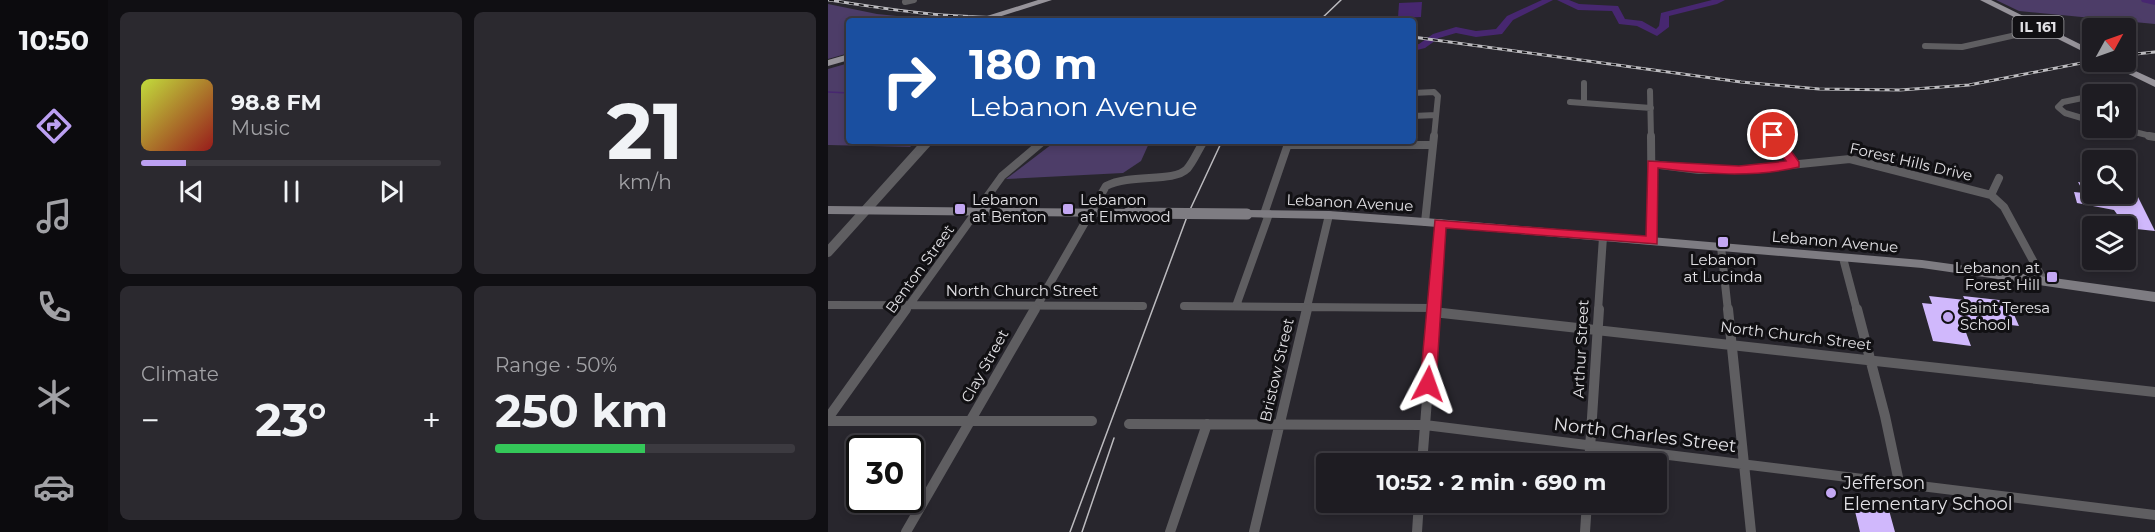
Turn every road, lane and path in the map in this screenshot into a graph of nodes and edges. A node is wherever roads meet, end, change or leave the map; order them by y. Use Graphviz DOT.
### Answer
graph roads {
  1 [pos="914,0"];
  2 [pos="1047,0"];
  3 [pos="1983,0"];
  4 [pos="905,2"];
  5 [pos="986,18"];
  6 [pos="2043,29"];
  7 [pos="1925,46"];
  8 [pos="2082,48"];
  9 [pos="846,58"];
  10 [pos="828,63"];
  11 [pos="2130,72"];
  12 [pos="1584,83"];
  13 [pos="2155,84"];
  14 [pos="1650,91"];
  15 [pos="1416,93"];
  16 [pos="2082,98"];
  17 [pos="1570,102"];
  18 [pos="1584,103"];
  19 [pos="1651,108"];
  20 [pos="1436,115"];
  21 [pos="1416,116"];
  22 [pos="2082,118"];
  23 [pos="1763,120"];
  24 [pos="2136,132"];
  25 [pos="2155,137"];
  26 [pos="925,144"];
  27 [pos="1040,144"];
  28 [pos="1202,144"];
  29 [pos="1288,144"];
  30 [pos="1360,144"];
  31 [pos="1432,145"];
  32 [pos="1652,164"];
  33 [pos="1794,164"];
  34 [pos="1999,178"];
  35 [pos="1991,195"];
  36 [pos="828,210"];
  37 [pos="864,212"];
  38 [pos="978,212"];
  39 [pos="1089,213"];
  40 [pos="1267,214"];
  41 [pos="1329,215"];
  42 [pos="1425,222"];
  43 [pos="1440,223"];
  44 [pos="1603,237"];
  45 [pos="1652,241"];
  46 [pos="1721,247"];
  47 [pos="828,252"];
  48 [pos="1843,258"];
  49 [pos="2044,281"];
  50 [pos="2155,297"];
  51 [pos="828,305"];
  52 [pos="909,305"];
  53 [pos="1036,306"];
  54 [pos="1143,306"];
  55 [pos="1184,306"];
  56 [pos="1236,306"];
  57 [pos="1308,306"];
  58 [pos="1433,310"];
  59 [pos="1597,329"];
  60 [pos="1731,343"];
  61 [pos="1870,360"];
  62 [pos="2155,392"];
  63 [pos="828,419"];
  64 [pos="1092,421"];
  65 [pos="970,422"];
  66 [pos="1129,424"];
  67 [pos="1207,424"];
  68 [pos="1279,424"];
  69 [pos="1425,425"];
  70 [pos="1590,445"];
  71 [pos="1423,453"];
  72 [pos="1590,453"];
  73 [pos="1743,463"];
  74 [pos="1899,482"];
  75 [pos="1418,513"];
  76 [pos="1586,513"];
  77 [pos="2155,515"];
  78 [pos="906,532"];
  79 [pos="1170,532"];
  80 [pos="1254,532"];
  81 [pos="1417,532"];
  82 [pos="1585,532"];
  83 [pos="1751,532"];
  1 -- 4 [label="street"];
  2 -- 5 [label="main road"];
  3 -- 6 [label="main road, IL 161"];
  6 -- 7 [label="street"];
  6 -- 8 [label="main road, IL 161"];
  9 -- 10 [label="main road"];
  11 -- 13 [label="main road"];
  12 -- 18 [label="street"];
  14 -- 19 [label="street"];
  15 -- 20 [label="street"];
  16 -- 22 [label="street"];
  17 -- 18 [label="street"];
  18 -- 19 [label="street"];
  19 -- 32 [label="street"];
  20 -- 21 [label="street"];
  20 -- 31 [label="street"];
  23 -- 33 [label="street"];
  24 -- 25 [label="street"];
  26 -- 37 [label="street"];
  27 -- 38 [label="street, Benton Street"];
  28 -- 39 [label="street, Clay Street"];
  29 -- 40 [label="street"];
  30 -- 31 [label="street"];
  31 -- 42 [label="street"];
  32 -- 33 [label="street, Forest Hills Drive"];
  32 -- 45 [label="street"];
  33 -- 35 [label="street, Forest Hills Drive"];
  34 -- 35 [label="street"];
  35 -- 49 [label="street"];
  36 -- 37 [label="main road, Lebanon Avenue"];
  37 -- 38 [label="main road, Lebanon Avenue"];
  37 -- 47 [label="street"];
  38 -- 39 [label="main road, Lebanon Avenue"];
  38 -- 52 [label="street, Benton Street"];
  39 -- 40 [label="main road, Lebanon Avenue, bridge"];
  39 -- 53 [label="street, Clay Street"];
  40 -- 41 [label="main road, Lebanon Avenue"];
  40 -- 56 [label="street"];
  41 -- 42 [label="main road, Lebanon Avenue"];
  41 -- 57 [label="street, Bristow Street"];
  42 -- 43 [label="main road, Lebanon Avenue"];
  43 -- 44 [label="main road, Lebanon Avenue"];
  43 -- 58 [label="street"];
  44 -- 45 [label="main road, Lebanon Avenue"];
  44 -- 59 [label="street, Arthur Street"];
  45 -- 46 [label="main road, Lebanon Avenue"];
  46 -- 48 [label="main road, Lebanon Avenue"];
  46 -- 60 [label="street"];
  48 -- 49 [label="main road, Lebanon Avenue"];
  48 -- 61 [label="street"];
  49 -- 50 [label="main road, Lebanon Avenue"];
  51 -- 52 [label="street, North Church Street"];
  52 -- 53 [label="street, North Church Street"];
  52 -- 63 [label="street, Benton Street"];
  53 -- 54 [label="street, North Church Street"];
  53 -- 65 [label="street, Clay Street"];
  55 -- 56 [label="street, North Church Street"];
  56 -- 57 [label="street, North Church Street"];
  57 -- 58 [label="street, North Church Street"];
  57 -- 68 [label="street, Bristow Street"];
  58 -- 59 [label="street, North Church Street"];
  58 -- 69 [label="street"];
  59 -- 60 [label="street, North Church Street"];
  59 -- 70 [label="street, Arthur Street"];
  60 -- 61 [label="street, North Church Street"];
  60 -- 73 [label="street"];
  61 -- 62 [label="street, North Church Street"];
  61 -- 74 [label="street"];
  63 -- 65 [label="street"];
  64 -- 65 [label="street"];
  65 -- 78 [label="street, Clay Street"];
  66 -- 67 [label="street, North Charles Street"];
  67 -- 68 [label="street, North Charles Street"];
  67 -- 79 [label="street"];
  68 -- 69 [label="street, North Charles Street"];
  68 -- 80 [label="street, Bristow Street"];
  69 -- 70 [label="street, North Charles Street"];
  69 -- 71 [label="street"];
  70 -- 72 [label="street, Arthur Street"];
  70 -- 73 [label="street, North Charles Street"];
  73 -- 74 [label="street, North Charles Street"];
  73 -- 83 [label="street"];
  74 -- 77 [label="street, North Charles Street"];
  75 -- 81 [label="street"];
  76 -- 82 [label="street"];
}
